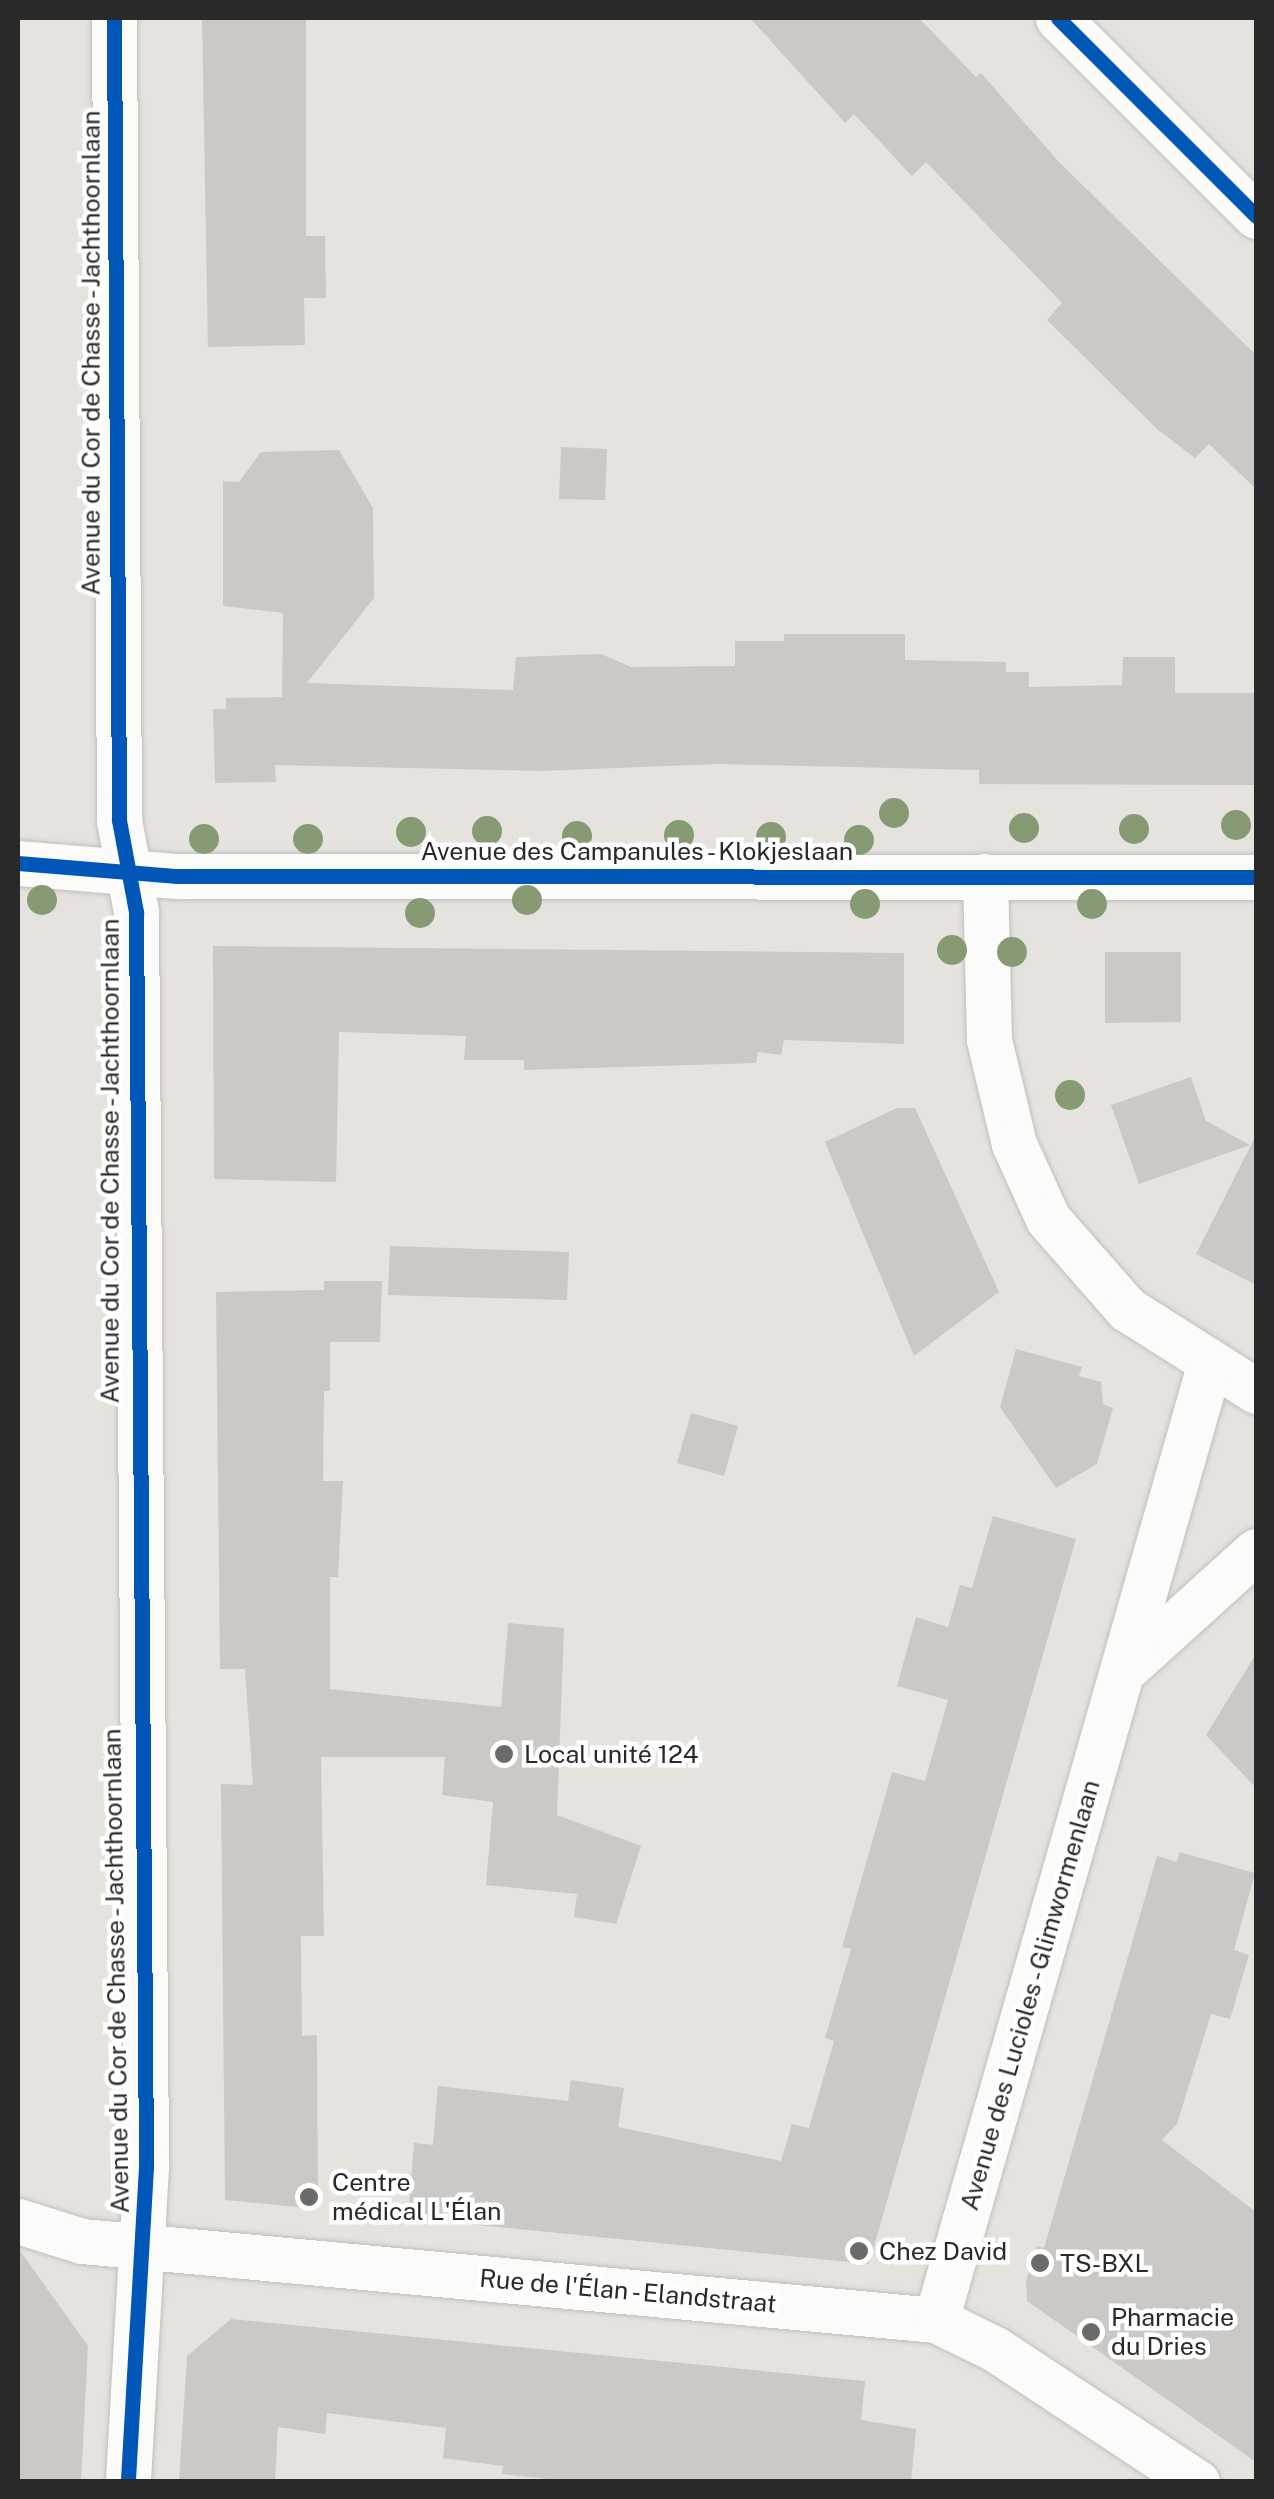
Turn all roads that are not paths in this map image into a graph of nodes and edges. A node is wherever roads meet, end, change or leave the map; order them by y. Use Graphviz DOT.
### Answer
graph roads {
  1 [pos="114,18"];
  2 [pos="1058,18"];
  3 [pos="1256,216"];
  4 [pos="18,864"];
  5 [pos="128,868"];
  6 [pos="985,876"];
  7 [pos="1256,877"];
  8 [pos="1209,1366"];
  9 [pos="1256,1391"];
  10 [pos="1256,1550"];
  11 [pos="1123,1670"];
  12 [pos="18,2221"];
  13 [pos="143,2246"];
  14 [pos="936,2320"];
  15 [pos="128,2482"];
  16 [pos="1197,2482"];
  1 -- 5 [label="street, Avenue du Cor de Chasse - Jachthoornlaan"];
  2 -- 3 [label="street"];
  4 -- 5 [label="street, Avenue des Campanules - Klokjeslaan"];
  5 -- 6 [label="street, Avenue des Campanules - Klokjeslaan"];
  5 -- 13 [label="street, Avenue du Cor de Chasse - Jachthoornlaan"];
  6 -- 7 [label="street, Avenue des Campanules - Klokjeslaan"];
  6 -- 8 [label="street"];
  8 -- 9 [label="street"];
  8 -- 11 [label="street, Avenue des Lucioles - Glimwormenlaan"];
  10 -- 11 [label="street"];
  11 -- 14 [label="street, Avenue des Lucioles - Glimwormenlaan"];
  12 -- 13 [label="street, Rue de l'Élan - Elandstraat"];
  13 -- 14 [label="street, Rue de l'Élan - Elandstraat"];
  13 -- 15 [label="street, Avenue du Cor de Chasse - Jachthoornlaan"];
  14 -- 16 [label="street, Rue de l'Élan - Elandstraat"];
}
